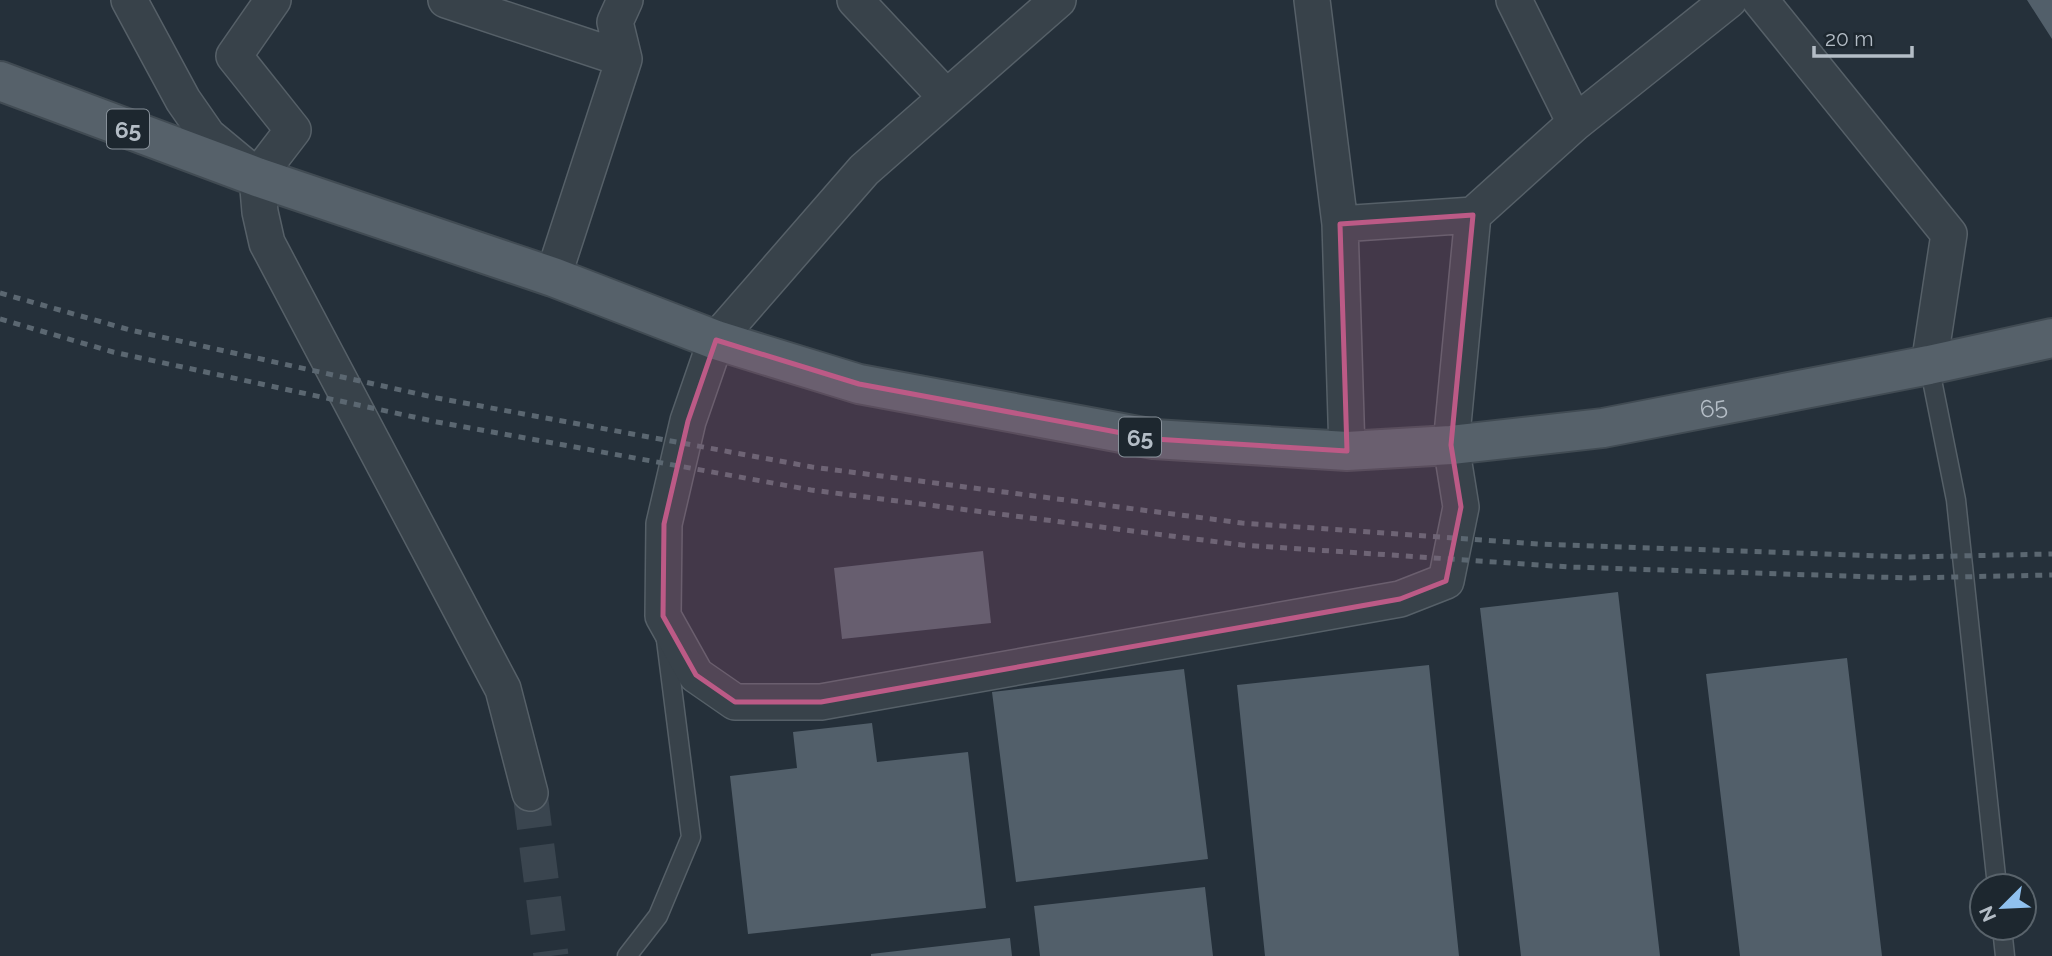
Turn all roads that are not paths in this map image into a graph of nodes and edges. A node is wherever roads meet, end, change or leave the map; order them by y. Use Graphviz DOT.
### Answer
graph roads {
  1 [pos="129,0"];
  2 [pos="273,0"];
  3 [pos="446,0"];
  4 [pos="625,0"];
  5 [pos="855,0"];
  6 [pos="1058,0"];
  7 [pos="1312,0"];
  8 [pos="1514,0"];
  9 [pos="1729,0"];
  10 [pos="1760,0"];
  11 [pos="624,60"];
  12 [pos="0,80"];
  13 [pos="946,97"];
  14 [pos="1575,122"];
  15 [pos="257,177"];
  16 [pos="1473,215"];
  17 [pos="1340,224"];
  18 [pos="553,277"];
  19 [pos="2052,338"];
  20 [pos="716,340"];
  21 [pos="1929,365"];
  22 [pos="1451,444"];
  23 [pos="1348,451"];
  24 [pos="663,616"];
  25 [pos="530,793"];
  26 [pos="1996,872"];
  27 [pos="627,956"];
  1 -- 15 [label="street"];
  2 -- 15 [label="street"];
  3 -- 11 [label="street"];
  4 -- 11 [label="street"];
  5 -- 13 [label="street"];
  6 -- 13 [label="street"];
  7 -- 17 [label="street"];
  8 -- 14 [label="street"];
  9 -- 14 [label="street"];
  10 -- 21 [label="street"];
  11 -- 18 [label="street"];
  12 -- 15 [label="main road, 65 / 65"];
  13 -- 20 [label="street"];
  14 -- 16 [label="street"];
  15 -- 18 [label="main road, 65 / 65"];
  15 -- 25 [label="street"];
  16 -- 17 [label="street"];
  16 -- 22 [label="street"];
  17 -- 23 [label="street"];
  18 -- 20 [label="main road, 65 / 65"];
  19 -- 21 [label="main road, 65 / 65"];
  20 -- 23 [label="main road, 65 / 65"];
  20 -- 24 [label="street"];
  21 -- 22 [label="main road, 65 / 65"];
  21 -- 26 [label="lane"];
  22 -- 23 [label="main road, 65 / 65"];
  22 -- 24 [label="street"];
  24 -- 27 [label="lane"];
}
